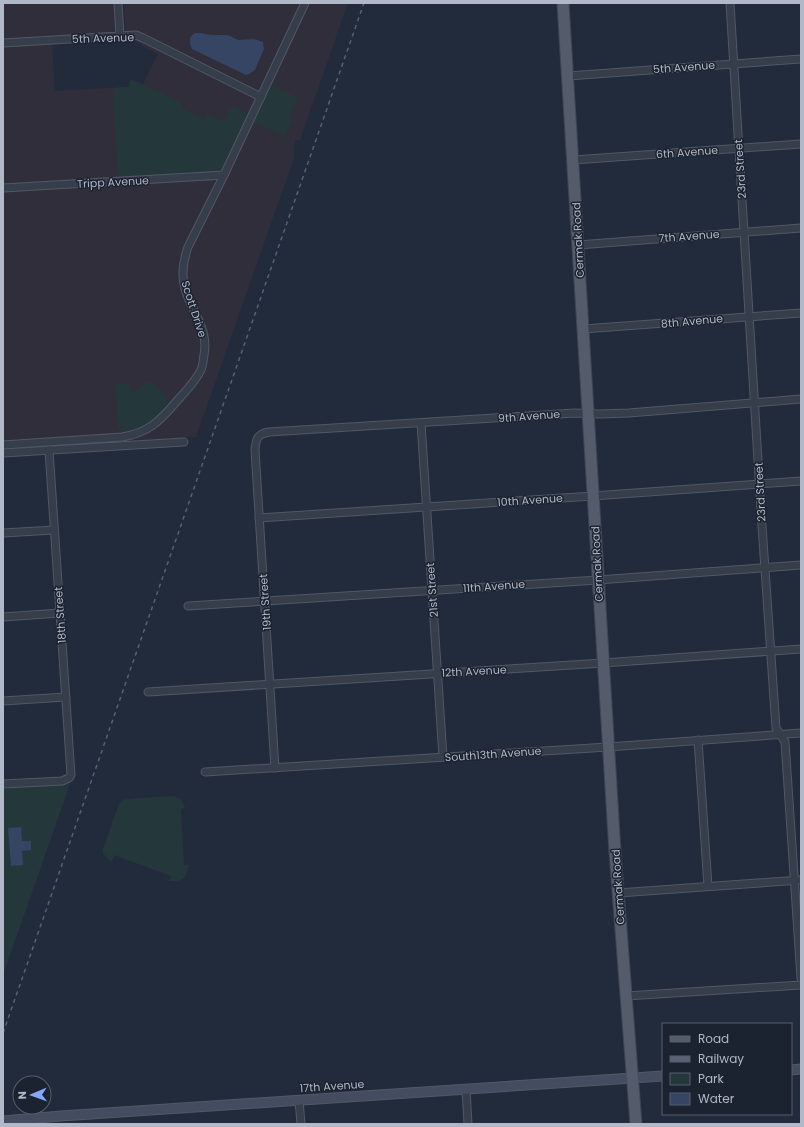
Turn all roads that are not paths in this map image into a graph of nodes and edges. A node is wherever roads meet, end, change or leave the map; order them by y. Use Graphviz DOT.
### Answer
graph roads {
  1 [pos="118,3"];
  2 [pos="305,3"];
  3 [pos="563,3"];
  4 [pos="730,3"];
  5 [pos="120,35"];
  6 [pos="3,43"];
  7 [pos="801,59"];
  8 [pos="734,64"];
  9 [pos="568,76"];
  10 [pos="262,96"];
  11 [pos="801,144"];
  12 [pos="739,148"];
  13 [pos="573,160"];
  14 [pos="224,175"];
  15 [pos="3,188"];
  16 [pos="801,228"];
  17 [pos="744,232"];
  18 [pos="578,245"];
  19 [pos="801,313"];
  20 [pos="749,316"];
  21 [pos="583,329"];
  22 [pos="801,399"];
  23 [pos="754,403"];
  24 [pos="588,414"];
  25 [pos="421,423"];
  26 [pos="258,436"];
  27 [pos="184,442"];
  28 [pos="3,445"];
  29 [pos="49,450"];
  30 [pos="3,453"];
  31 [pos="801,481"];
  32 [pos="760,484"];
  33 [pos="593,496"];
  34 [pos="426,507"];
  35 [pos="259,518"];
  36 [pos="54,530"];
  37 [pos="3,533"];
  38 [pos="801,565"];
  39 [pos="765,568"];
  40 [pos="598,580"];
  41 [pos="432,590"];
  42 [pos="265,601"];
  43 [pos="188,606"];
  44 [pos="60,613"];
  45 [pos="3,617"];
  46 [pos="801,649"];
  47 [pos="771,651"];
  48 [pos="603,663"];
  49 [pos="438,673"];
  50 [pos="270,684"];
  51 [pos="148,692"];
  52 [pos="66,697"];
  53 [pos="3,701"];
  54 [pos="801,733"];
  55 [pos="780,734"];
  56 [pos="698,740"];
  57 [pos="608,747"];
  58 [pos="443,757"];
  59 [pos="275,768"];
  60 [pos="205,772"];
  61 [pos="3,784"];
  62 [pos="798,880"];
  63 [pos="708,886"];
  64 [pos="618,893"];
  65 [pos="801,978"];
  66 [pos="801,985"];
  67 [pos="626,996"];
  68 [pos="662,1076"];
  69 [pos="632,1078"];
  70 [pos="466,1089"];
  71 [pos="299,1100"];
  72 [pos="3,1121"];
  73 [pos="301,1124"];
  74 [pos="468,1124"];
  75 [pos="636,1124"];
  1 -- 5 [label="street"];
  2 -- 10 [label="street, Scott Drive"];
  3 -- 9 [label="main road, Cermak Road"];
  4 -- 8 [label="street, 23rd Street"];
  5 -- 6 [label="street, 5th Avenue"];
  5 -- 10 [label="street, 5th Avenue"];
  7 -- 8 [label="street, 5th Avenue"];
  8 -- 9 [label="street, 5th Avenue"];
  8 -- 12 [label="street, 23rd Street"];
  9 -- 13 [label="main road, Cermak Road"];
  10 -- 14 [label="street, Scott Drive"];
  11 -- 12 [label="street, 6th Avenue"];
  12 -- 13 [label="street, 6th Avenue"];
  12 -- 17 [label="street, 23rd Street"];
  13 -- 18 [label="main road, Cermak Road"];
  14 -- 15 [label="street, Tripp Avenue"];
  14 -- 28 [label="street, Scott Drive"];
  16 -- 17 [label="street, 7th Avenue"];
  17 -- 18 [label="street, 7th Avenue"];
  17 -- 20 [label="street, 23rd Street"];
  18 -- 21 [label="main road, Cermak Road"];
  19 -- 20 [label="street, 8th Avenue"];
  20 -- 21 [label="street, 8th Avenue"];
  20 -- 23 [label="street, 23rd Street"];
  21 -- 24 [label="main road, Cermak Road"];
  22 -- 23 [label="street, 9th Avenue"];
  23 -- 24 [label="street, 9th Avenue"];
  23 -- 32 [label="street, 23rd Street"];
  24 -- 25 [label="street, 9th Avenue"];
  24 -- 33 [label="main road, Cermak Road"];
  25 -- 26 [label="street, 9th Avenue"];
  25 -- 34 [label="street, 21st Street"];
  26 -- 35 [label="street, 19th Street"];
  27 -- 29 [label="street"];
  29 -- 30 [label="street"];
  29 -- 36 [label="street, 18th Street"];
  31 -- 32 [label="street, 10th Avenue"];
  32 -- 33 [label="street, 10th Avenue"];
  32 -- 39 [label="street, 23rd Street"];
  33 -- 34 [label="street, 10th Avenue"];
  33 -- 40 [label="main road, Cermak Road"];
  34 -- 35 [label="street, 10th Avenue"];
  34 -- 41 [label="street, 21st Street"];
  35 -- 42 [label="street, 19th Street"];
  36 -- 37 [label="street"];
  36 -- 44 [label="street, 18th Street"];
  38 -- 39 [label="street, 11th Avenue"];
  39 -- 40 [label="street, 11th Avenue"];
  39 -- 47 [label="street, 23rd Street"];
  40 -- 41 [label="street, 11th Avenue"];
  40 -- 48 [label="main road, Cermak Road"];
  41 -- 42 [label="street, 11th Avenue"];
  41 -- 49 [label="street, 21st Street"];
  42 -- 43 [label="street, 11th Avenue"];
  42 -- 50 [label="street, 19th Street"];
  44 -- 45 [label="street"];
  44 -- 52 [label="street, 18th Street"];
  46 -- 47 [label="street, 12th Avenue"];
  47 -- 48 [label="street, 12th Avenue"];
  47 -- 55 [label="street, 23rd Street"];
  48 -- 49 [label="street, 12th Avenue"];
  48 -- 57 [label="main road, Cermak Road"];
  49 -- 50 [label="street, 12th Avenue"];
  49 -- 58 [label="street, 21st Street"];
  50 -- 51 [label="street, 12th Avenue"];
  50 -- 59 [label="street, 19th Street"];
  52 -- 53 [label="street"];
  52 -- 61 [label="street, 18th Street"];
  54 -- 55 [label="street, South13th Avenue"];
  55 -- 56 [label="street, South13th Avenue"];
  55 -- 62 [label="street, 23rd Street"];
  56 -- 57 [label="street, South13th Avenue"];
  56 -- 63 [label="street"];
  57 -- 58 [label="street, South13th Avenue"];
  57 -- 64 [label="main road, Cermak Road"];
  58 -- 59 [label="street, South13th Avenue"];
  59 -- 60 [label="street, South13th Avenue"];
  62 -- 63 [label="street"];
  62 -- 65 [label="street, 23rd Street"];
  63 -- 64 [label="street"];
  64 -- 67 [label="main road, Cermak Road"];
  66 -- 67 [label="street"];
  67 -- 69 [label="main road, Cermak Road"];
  68 -- 69 [label="street, 17th Avenue"];
  69 -- 70 [label="street, 17th Avenue"];
  69 -- 75 [label="main road, Cermak Road"];
  70 -- 71 [label="street, 17th Avenue"];
  70 -- 74 [label="street"];
  71 -- 72 [label="street, 17th Avenue"];
  71 -- 73 [label="street"];
}
